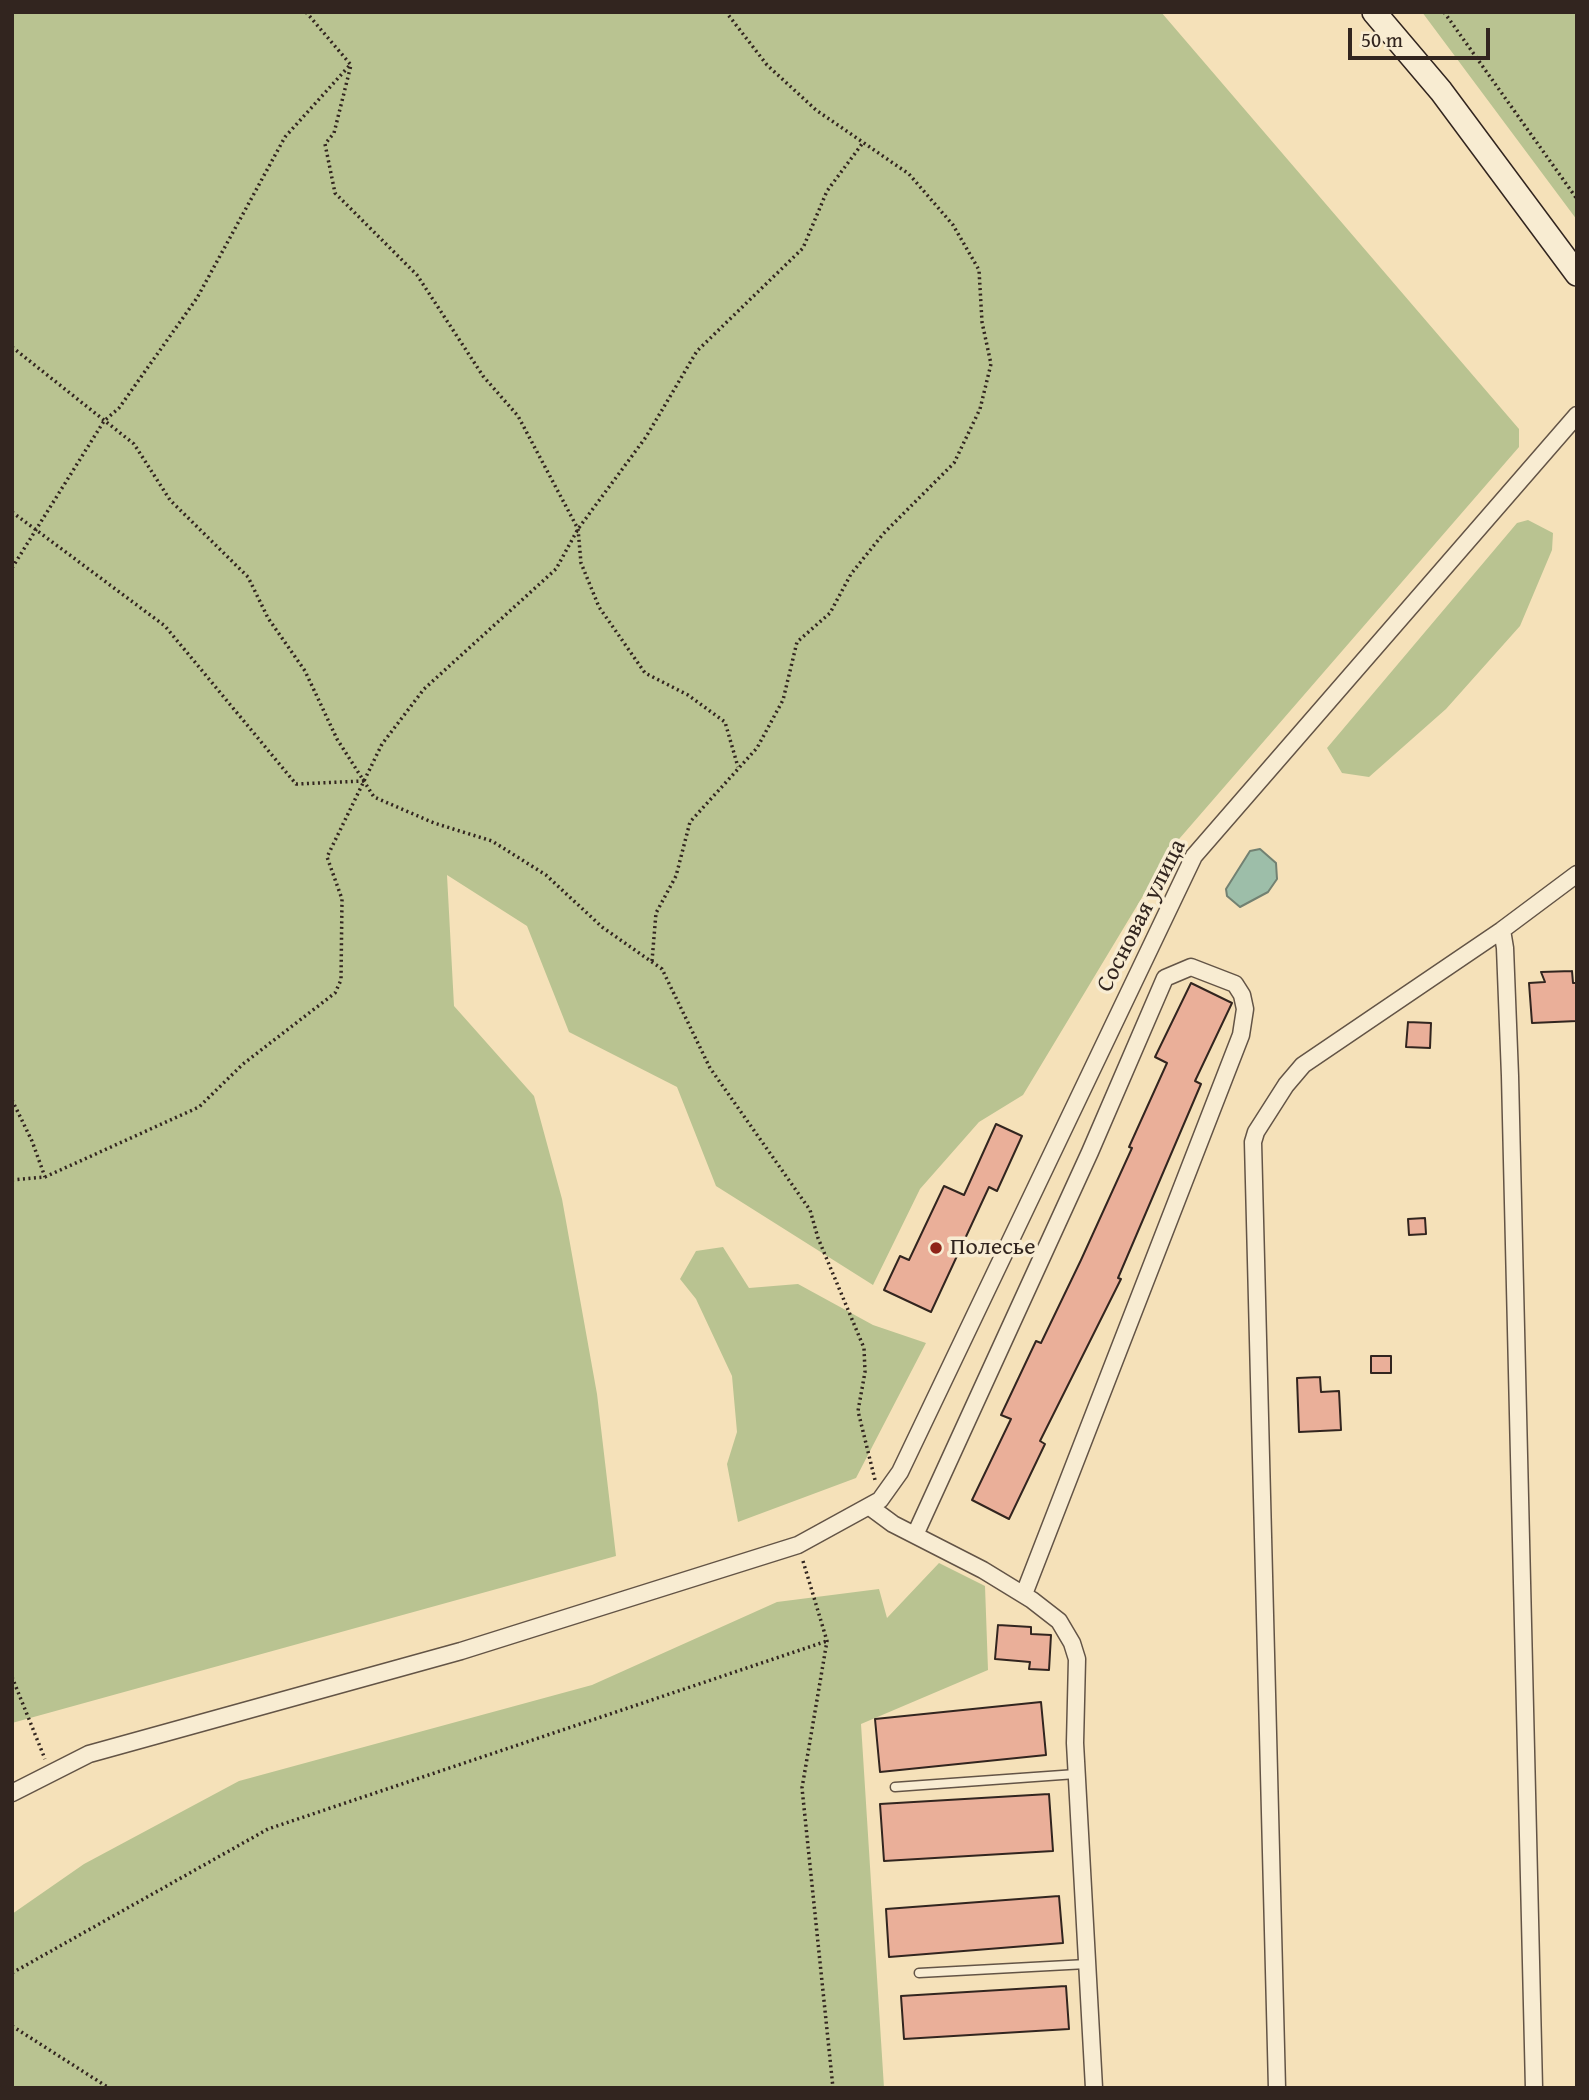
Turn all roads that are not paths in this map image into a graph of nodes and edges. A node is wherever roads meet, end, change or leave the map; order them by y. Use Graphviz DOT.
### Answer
graph roads {
  1 [pos="1374,12"];
  2 [pos="1577,274"];
  3 [pos="1577,415"];
  4 [pos="1577,874"];
  5 [pos="1502,930"];
  6 [pos="871,1506"];
  7 [pos="915,1535"];
  8 [pos="1024,1594"];
  9 [pos="1076,1774"];
  10 [pos="895,1787"];
  11 [pos="12,1793"];
  12 [pos="1087,1964"];
  13 [pos="919,1973"];
  14 [pos="1094,2088"];
  15 [pos="1277,2088"];
  16 [pos="1534,2088"];
  1 -- 2 [label="main road"];
  3 -- 6 [label="street, Сосновая улица"];
  4 -- 5 [label="street"];
  5 -- 15 [label="street"];
  5 -- 16 [label="street"];
  6 -- 7 [label="street"];
  6 -- 11 [label="street"];
  7 -- 8 [label="street"];
  7 -- 8 [label="street"];
  8 -- 9 [label="street"];
  9 -- 10 [label="lane"];
  9 -- 12 [label="street"];
  12 -- 13 [label="lane"];
  12 -- 14 [label="street"];
}
